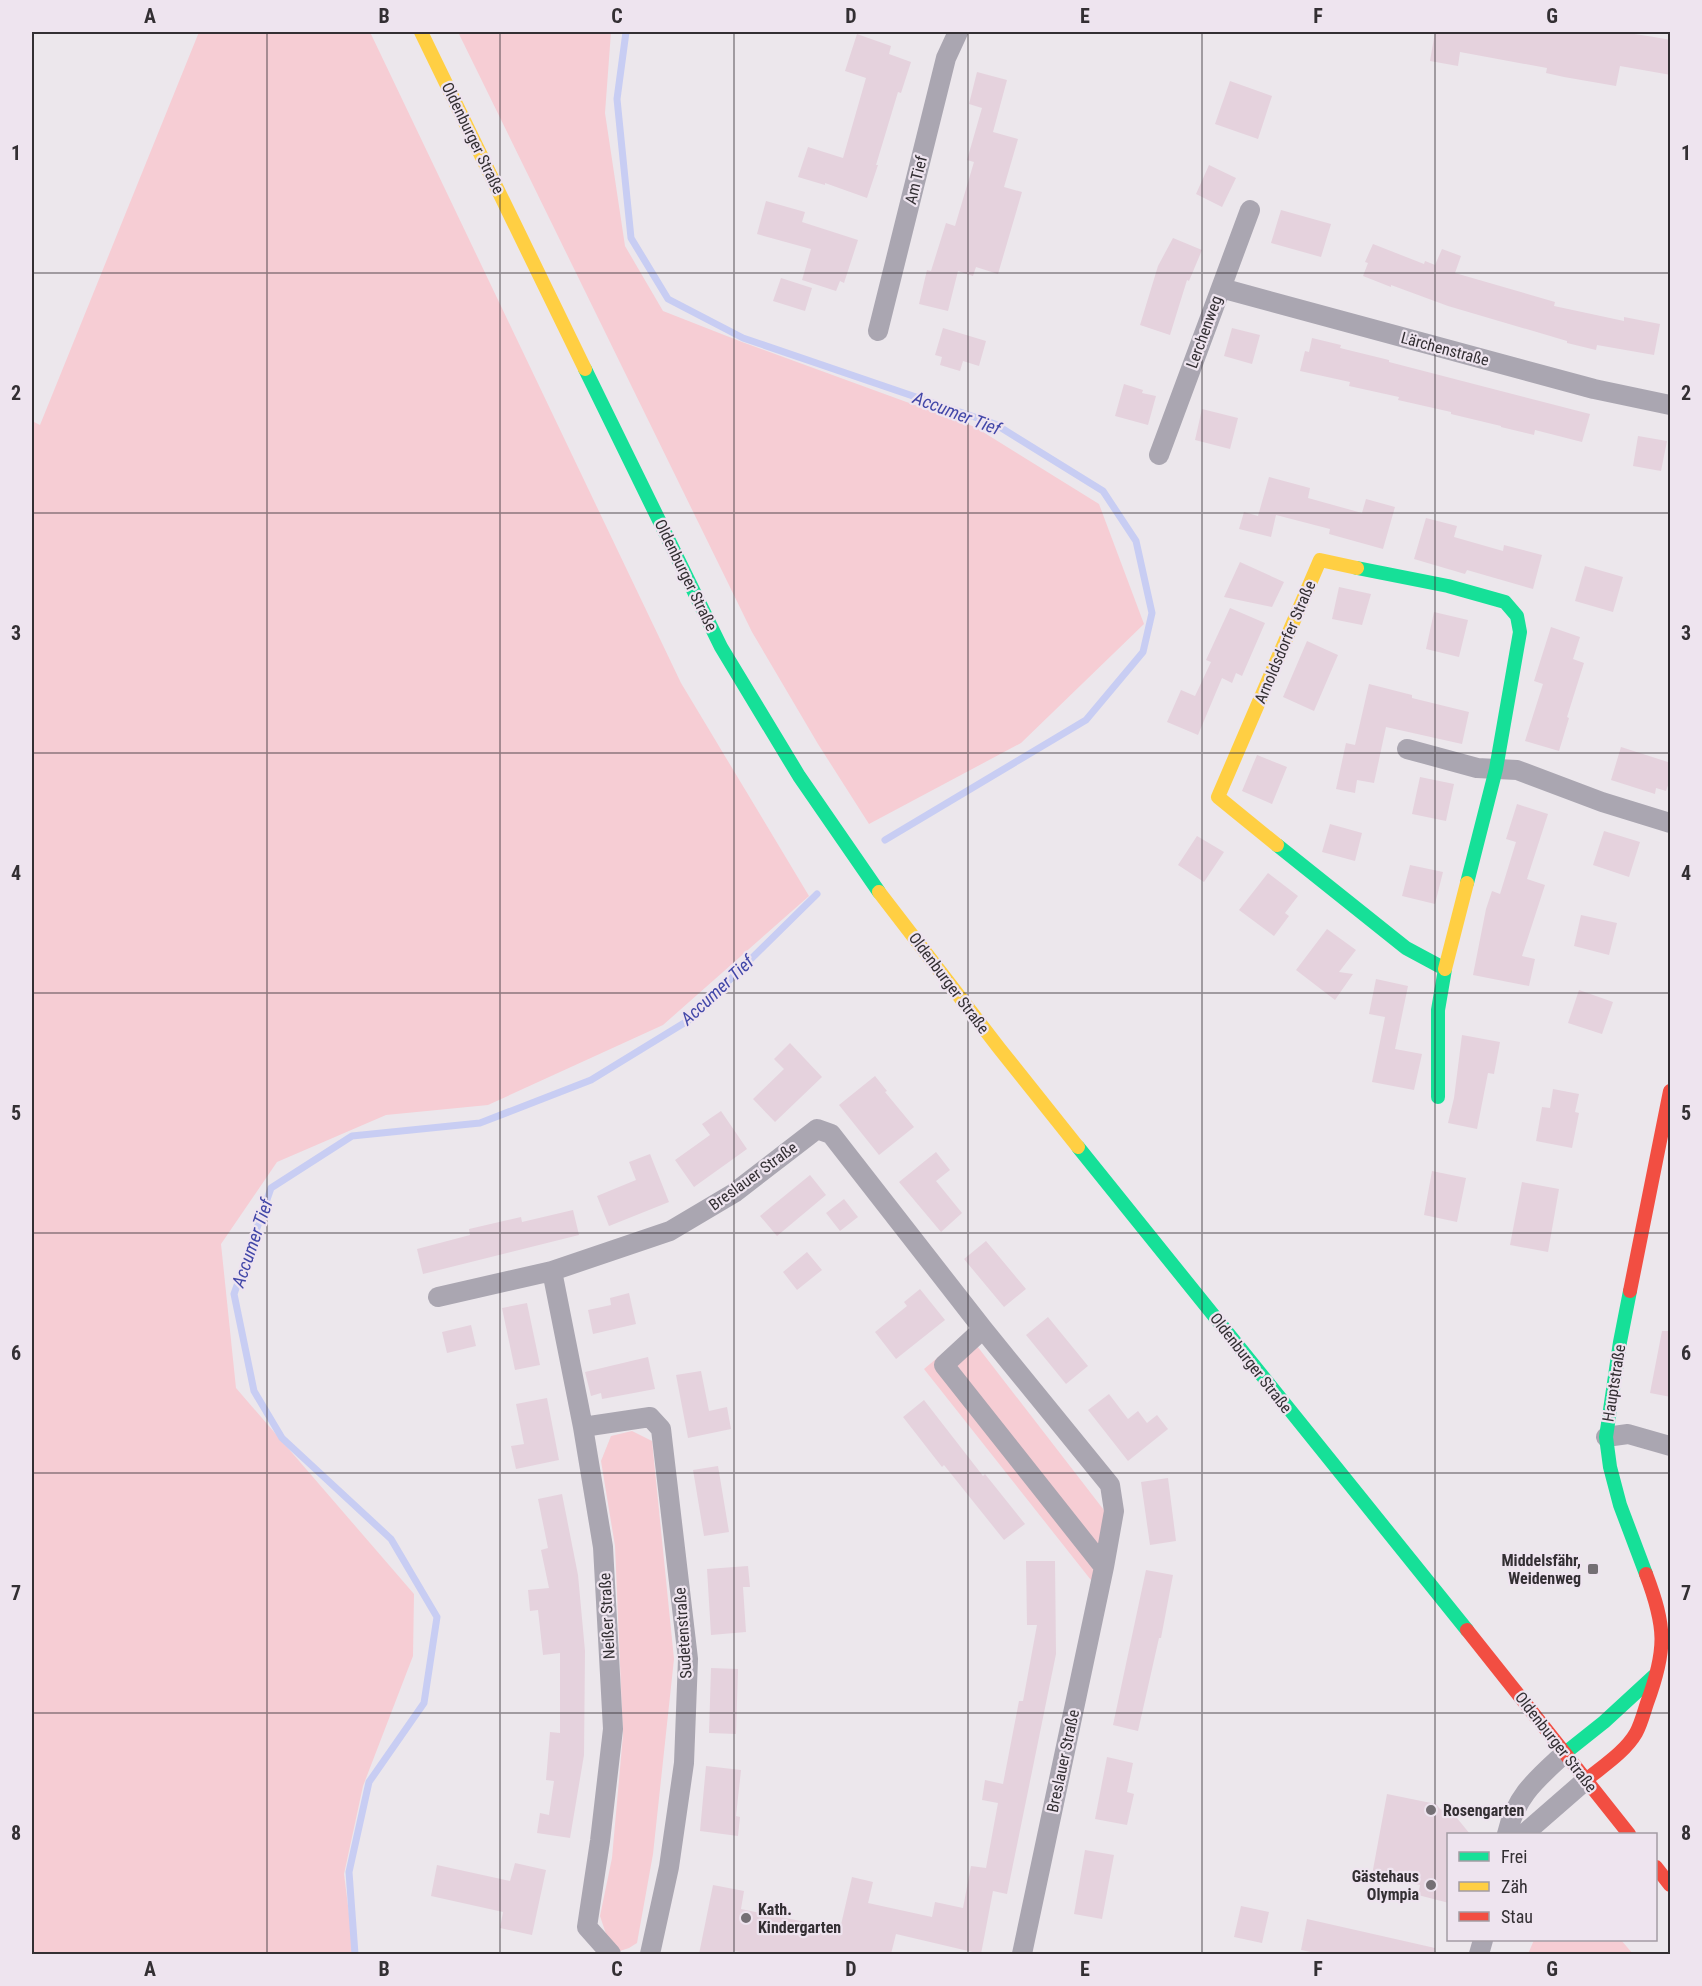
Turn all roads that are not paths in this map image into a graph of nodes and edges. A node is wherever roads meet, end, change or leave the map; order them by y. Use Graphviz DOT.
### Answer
graph roads {
  1 [pos="421,32"];
  2 [pos="958,32"];
  3 [pos="1250,210"];
  4 [pos="1221,288"];
  5 [pos="878,331"];
  6 [pos="1671,405"];
  7 [pos="1159,454"];
  8 [pos="1407,749"];
  9 [pos="1496,769"];
  10 [pos="1671,823"];
  11 [pos="1445,969"];
  12 [pos="1671,1091"];
  13 [pos="1438,1097"];
  14 [pos="552,1271"];
  15 [pos="438,1297"];
  16 [pos="983,1329"];
  17 [pos="583,1427"];
  18 [pos="1606,1437"];
  19 [pos="1671,1446"];
  20 [pos="1104,1567"];
  21 [pos="1659,1671"];
  22 [pos="1564,1753"];
  23 [pos="1586,1780"];
  24 [pos="1507,1833"];
  25 [pos="1525,1833"];
  26 [pos="1628,1833"];
  27 [pos="1657,1868"];
  28 [pos="1671,1885"];
  29 [pos="611,1954"];
  30 [pos="650,1954"];
  31 [pos="1022,1954"];
  1 -- 22 [label="main road, Oldenburger Straße"];
  2 -- 5 [label="street, Am Tief"];
  3 -- 4 [label="street, Lerchenweg"];
  4 -- 6 [label="street, Lärchenstraße"];
  4 -- 7 [label="street, Lerchenweg"];
  8 -- 9 [label="street"];
  9 -- 10 [label="street"];
  9 -- 11 [label="main road, Arnoldsdorfer Straße"];
  9 -- 11 [label="main road, Arnoldsdorfer Straße"];
  11 -- 13 [label="main road, Arnoldsdorfer Straße"];
  12 -- 18 [label="main road, Hauptstraße"];
  14 -- 15 [label="street, Breslauer Straße"];
  14 -- 16 [label="street, Breslauer Straße"];
  14 -- 17 [label="street, Neißer Straße"];
  16 -- 20 [label="street, Breslauer Straße"];
  16 -- 20 [label="street"];
  17 -- 29 [label="street, Neißer Straße"];
  17 -- 30 [label="street, Sudetenstraße"];
  18 -- 19 [label="street"];
  18 -- 21 [label="main road, Hauptstraße"];
  20 -- 31 [label="street, Breslauer Straße"];
  21 -- 22 [label="main road"];
  21 -- 23 [label="main road, Hauptstraße"];
  22 -- 23 [label="main road, Oldenburger Straße"];
  22 -- 24 [label="street"];
  23 -- 25 [label="street"];
  23 -- 26 [label="main road, Oldenburger Straße"];
  27 -- 28 [label="main road"];
}
